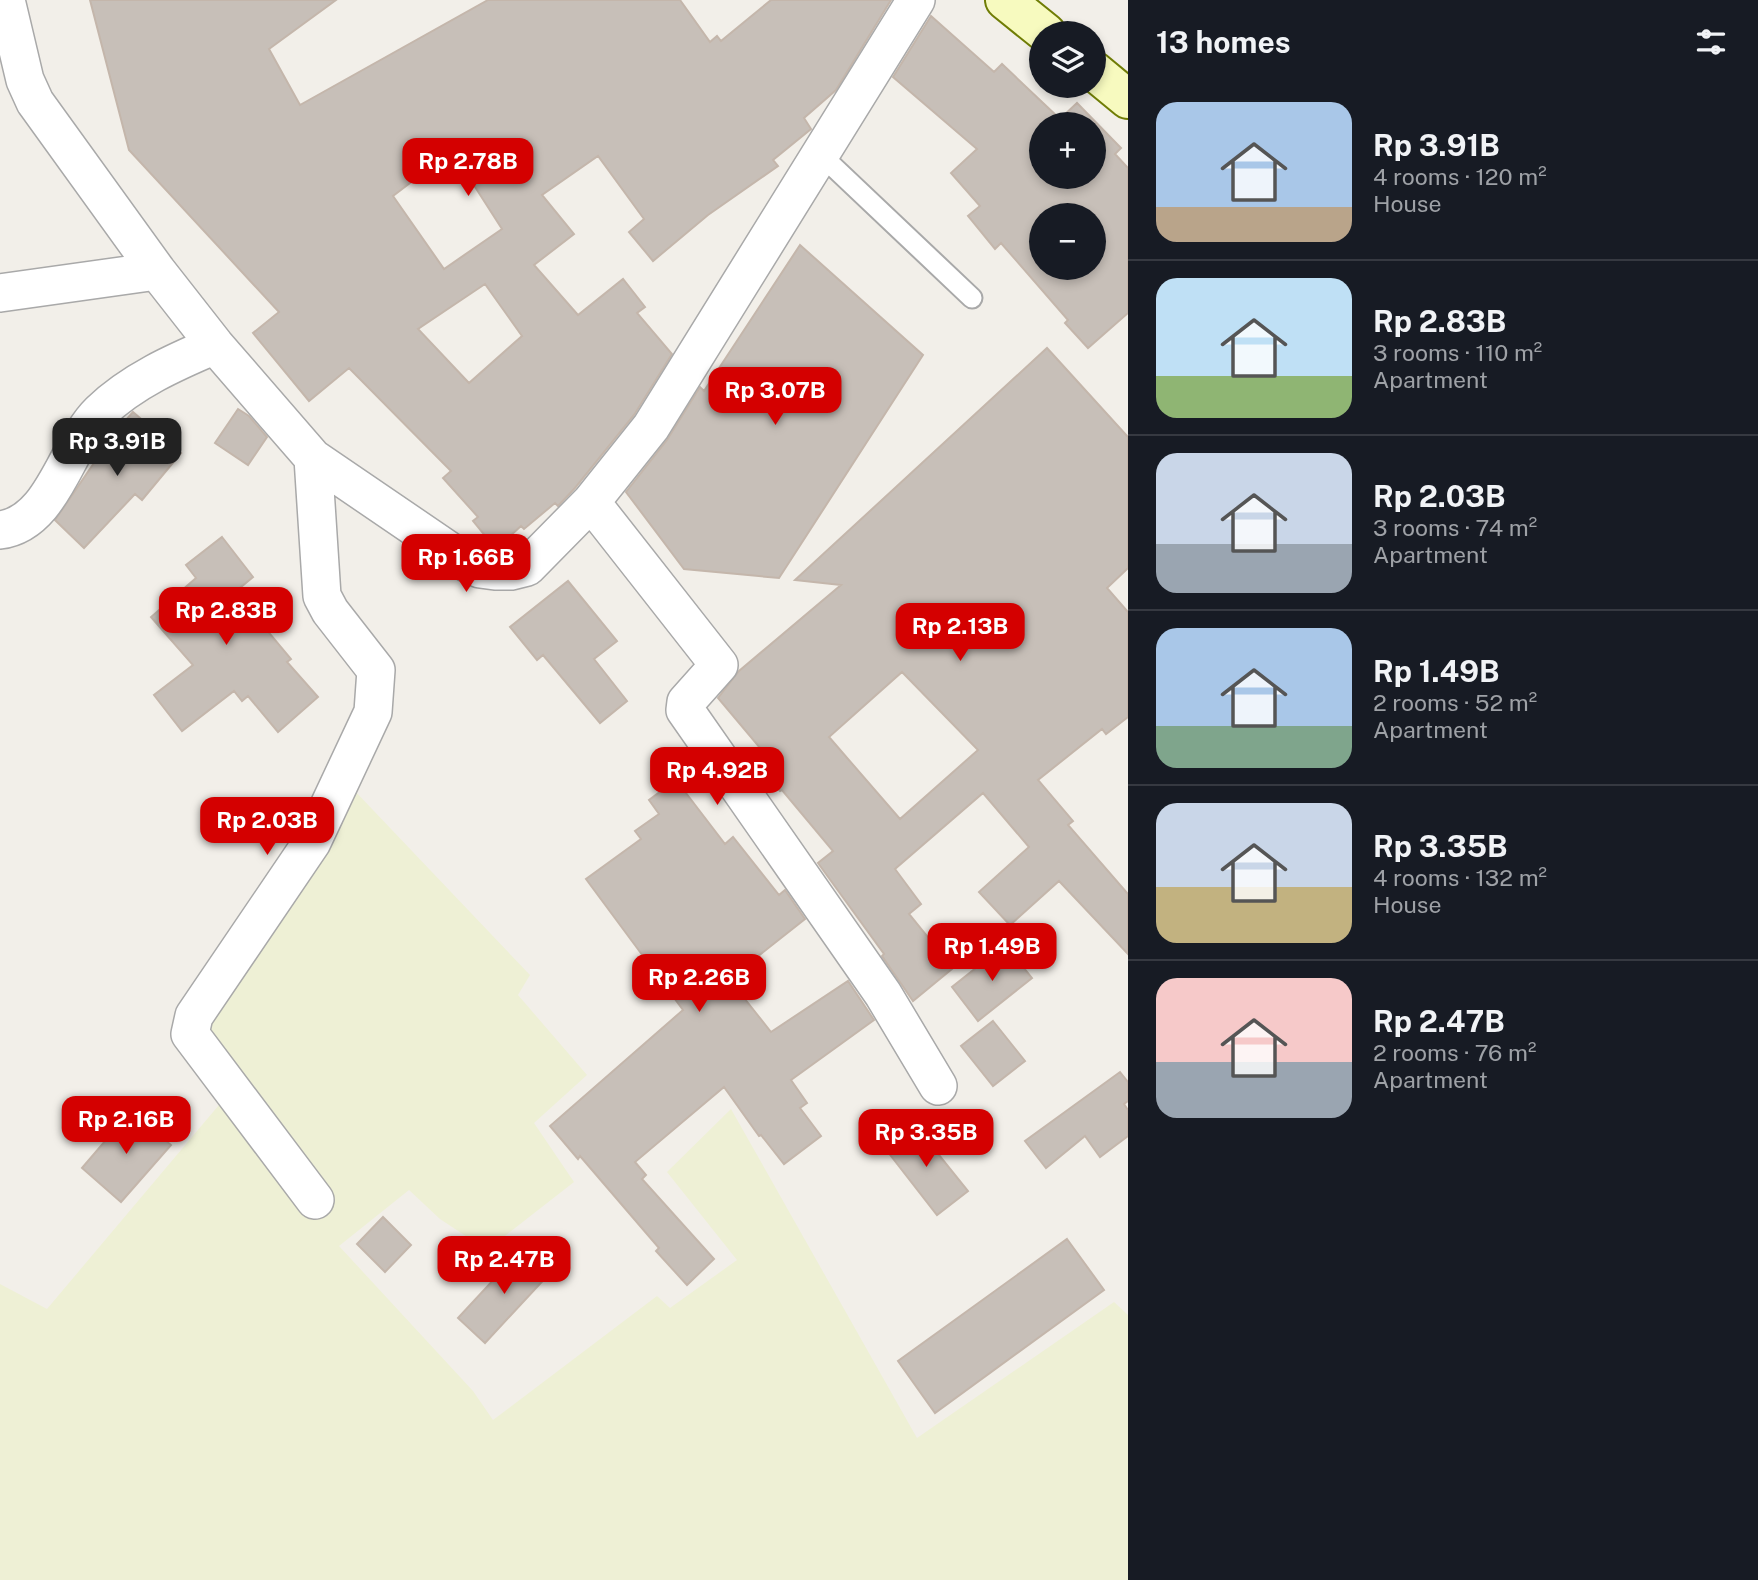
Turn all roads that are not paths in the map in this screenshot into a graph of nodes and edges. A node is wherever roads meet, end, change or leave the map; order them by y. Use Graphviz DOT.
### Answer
graph roads {
  1 [pos="916,0"];
  2 [pos="1005,0"];
  3 [pos="3,1"];
  4 [pos="1031,21"];
  5 [pos="1106,81"];
  6 [pos="1128,99"];
  7 [pos="821,155"];
  8 [pos="157,271"];
  9 [pos="0,293"];
  10 [pos="972,298"];
  11 [pos="215,345"];
  12 [pos="313,458"];
  13 [pos="591,502"];
  14 [pos="0,530"];
  15 [pos="938,1086"];
  16 [pos="315,1200"];
  1 -- 7 [label="street"];
  2 -- 4 [label="street"];
  3 -- 8 [label="street"];
  5 -- 6 [label="street"];
  7 -- 10 [label="lane"];
  7 -- 13 [label="street"];
  8 -- 9 [label="street"];
  8 -- 11 [label="street"];
  11 -- 12 [label="street"];
  11 -- 14 [label="street"];
  12 -- 13 [label="street"];
  12 -- 16 [label="street"];
  13 -- 15 [label="street"];
}
